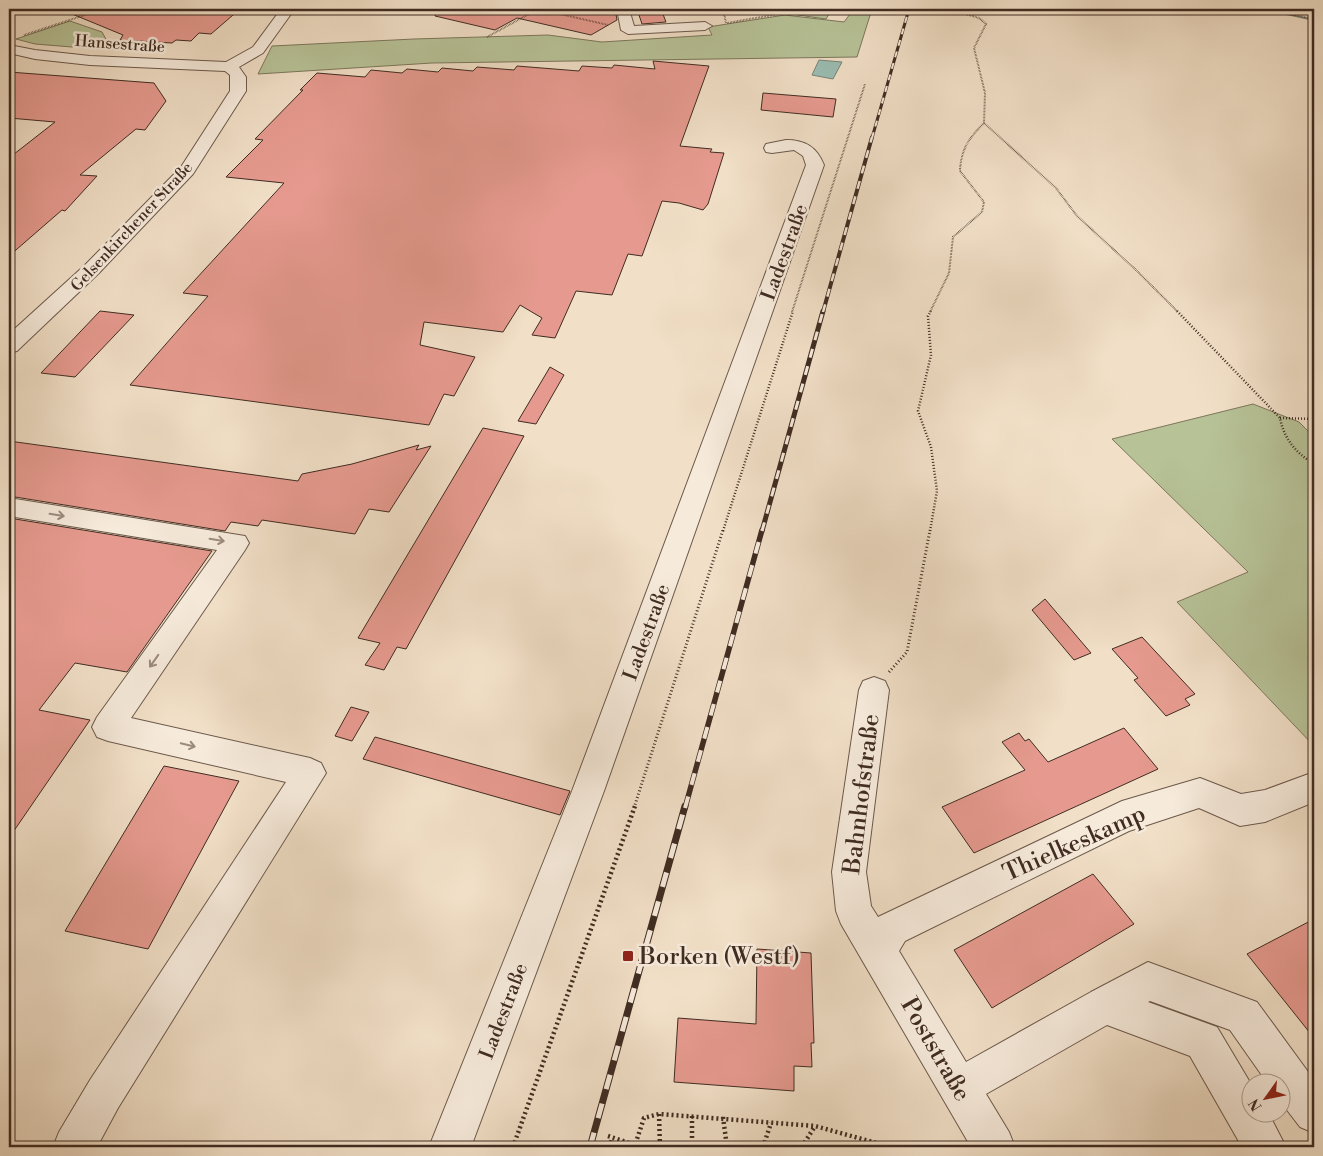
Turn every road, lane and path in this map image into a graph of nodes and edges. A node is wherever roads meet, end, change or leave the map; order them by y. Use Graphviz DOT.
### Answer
graph roads {
  1 [pos="103,9"];
  2 [pos="340,9"];
  3 [pos="504,9"];
  4 [pos="538,9"];
  5 [pos="623,9"];
  6 [pos="949,9"];
  7 [pos="1266,9"];
  8 [pos="287,10"];
  9 [pos="784,13"];
  10 [pos="529,14"];
  11 [pos="724,14"];
  12 [pos="734,14"];
  13 [pos="1314,19"];
  14 [pos="727,23"];
  15 [pos="705,26"];
  16 [pos="628,27"];
  17 [pos="18,37"];
  18 [pos="487,37"];
  19 [pos="9,49"];
  20 [pos="229,67"];
  21 [pos="865,84"];
  22 [pos="984,123"];
  23 [pos="772,148"];
  24 [pos="9,346"];
  25 [pos="1280,418"];
  26 [pos="1314,419"];
  27 [pos="1314,464"];
  28 [pos="9,507"];
  29 [pos="874,690"];
  30 [pos="1314,786"];
  31 [pos="878,952"];
  32 [pos="1104,1005"];
  33 [pos="958,1087"];
  34 [pos="1314,1113"];
  35 [pos="659,1114"];
  36 [pos="692,1116"];
  37 [pos="723,1117"];
  38 [pos="771,1123"];
  39 [pos="815,1126"];
  40 [pos="622,1144"];
  41 [pos="74,1147"];
  42 [pos="450,1147"];
  43 [pos="512,1147"];
  44 [pos="610,1147"];
  45 [pos="660,1147"];
  46 [pos="692,1147"];
  47 [pos="727,1147"];
  48 [pos="763,1147"];
  49 [pos="802,1147"];
  50 [pos="891,1147"];
  51 [pos="994,1147"];
  52 [pos="1265,1147"];
  1 -- 17 [label="path"];
  2 -- 8 [label="street"];
  3 -- 10 [label="path"];
  4 -- 10 [label="path"];
  4 -- 16 [label="path"];
  5 -- 16 [label="street"];
  6 -- 22 [label="path"];
  7 -- 13 [label="path"];
  8 -- 20 [label="street"];
  9 -- 14 [label="path"];
  10 -- 18 [label="path"];
  11 -- 12 [label="path"];
  15 -- 16 [label="street"];
  19 -- 20 [label="street, Hansestraße"];
  20 -- 24 [label="street, Gelsenkirchener Straße"];
  21 -- 43 [label="path"];
  22 -- 25 [label="path"];
  22 -- 29 [label="path"];
  23 -- 42 [label="street, Ladestraße"];
  25 -- 26 [label="path"];
  25 -- 27 [label="path"];
  28 -- 41 [label="street, one-way"];
  29 -- 31 [label="street, Bahnhofstraße"];
  30 -- 31 [label="street, Thielkeskamp"];
  31 -- 33 [label="street, Poststraße"];
  32 -- 33 [label="street"];
  32 -- 34 [label="street"];
  32 -- 52 [label="street"];
  33 -- 51 [label="street, Poststraße"];
  35 -- 36 [label="path"];
  35 -- 40 [label="path"];
  35 -- 45 [label="path"];
  36 -- 37 [label="path"];
  36 -- 46 [label="path"];
  37 -- 38 [label="path"];
  37 -- 47 [label="path"];
  38 -- 39 [label="path"];
  38 -- 48 [label="path"];
  39 -- 49 [label="path"];
  39 -- 50 [label="path"];
  40 -- 44 [label="path"];
}
